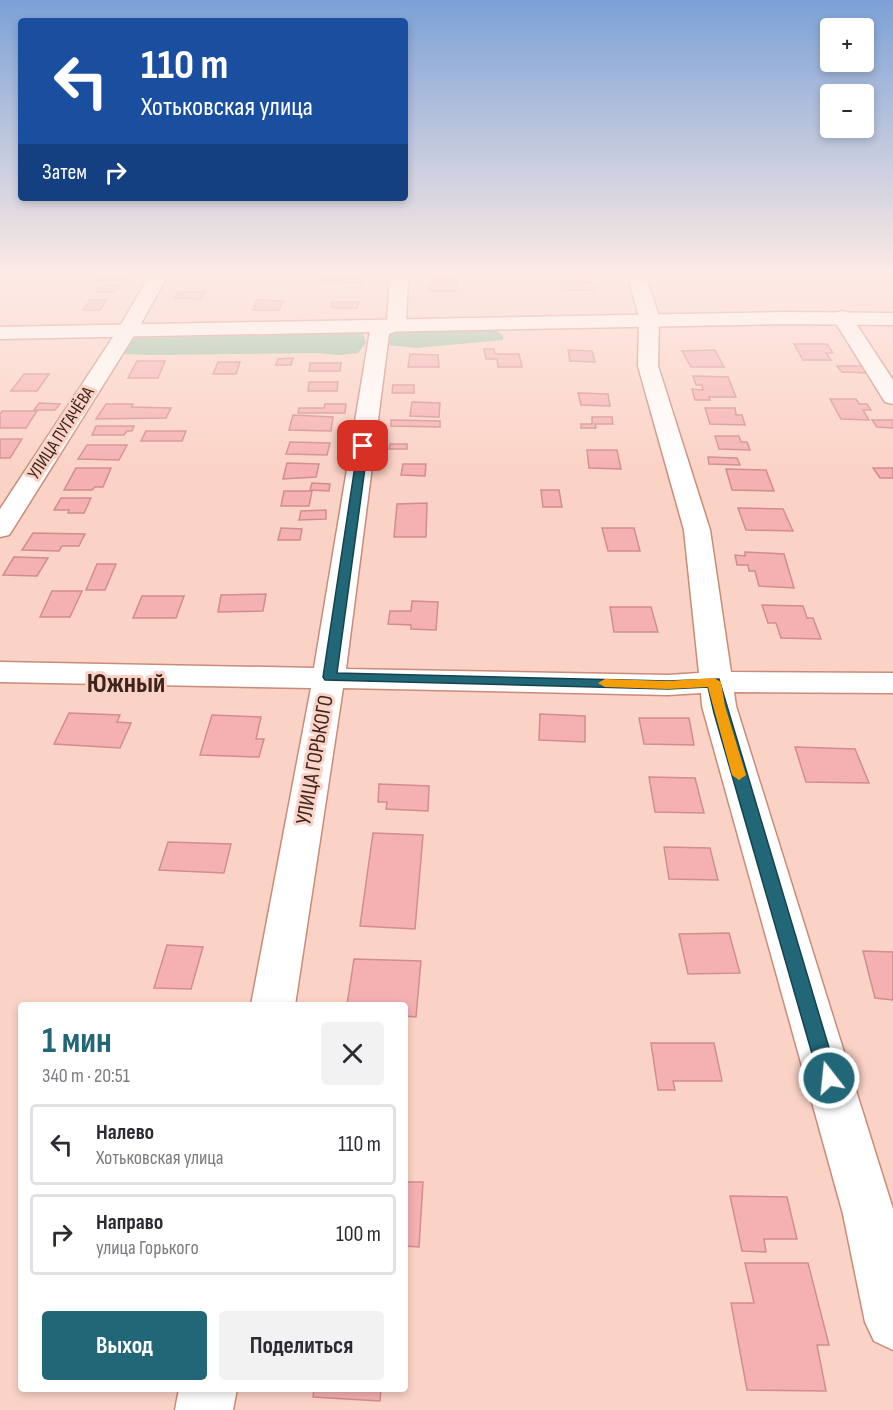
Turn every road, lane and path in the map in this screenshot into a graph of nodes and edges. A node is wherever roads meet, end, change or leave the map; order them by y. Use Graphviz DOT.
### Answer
graph roads {
  1 [pos="121,341"];
  2 [pos="379,341"];
  3 [pos="649,341"];
  4 [pos="857,341"];
  5 [pos="893,397"];
  6 [pos="0,529"];
  7 [pos="0,672"];
  8 [pos="329,677"];
  9 [pos="714,682"];
  10 [pos="893,684"];
  11 [pos="274,1002"];
  12 [pos="893,1322"];
  13 [pos="207,1392"];
  14 [pos="204,1410"];
  1 -- 6 [label="street, УЛИЦА ПУГАЧЁВА"];
  2 -- 8 [label="street, УЛИЦА ГОРЬКОГО"];
  3 -- 9 [label="street"];
  4 -- 5 [label="street"];
  7 -- 8 [label="street"];
  8 -- 9 [label="street"];
  8 -- 11 [label="street, УЛИЦА ГОРЬКОГО"];
  9 -- 10 [label="street"];
  9 -- 12 [label="street"];
  13 -- 14 [label="street"];
}
